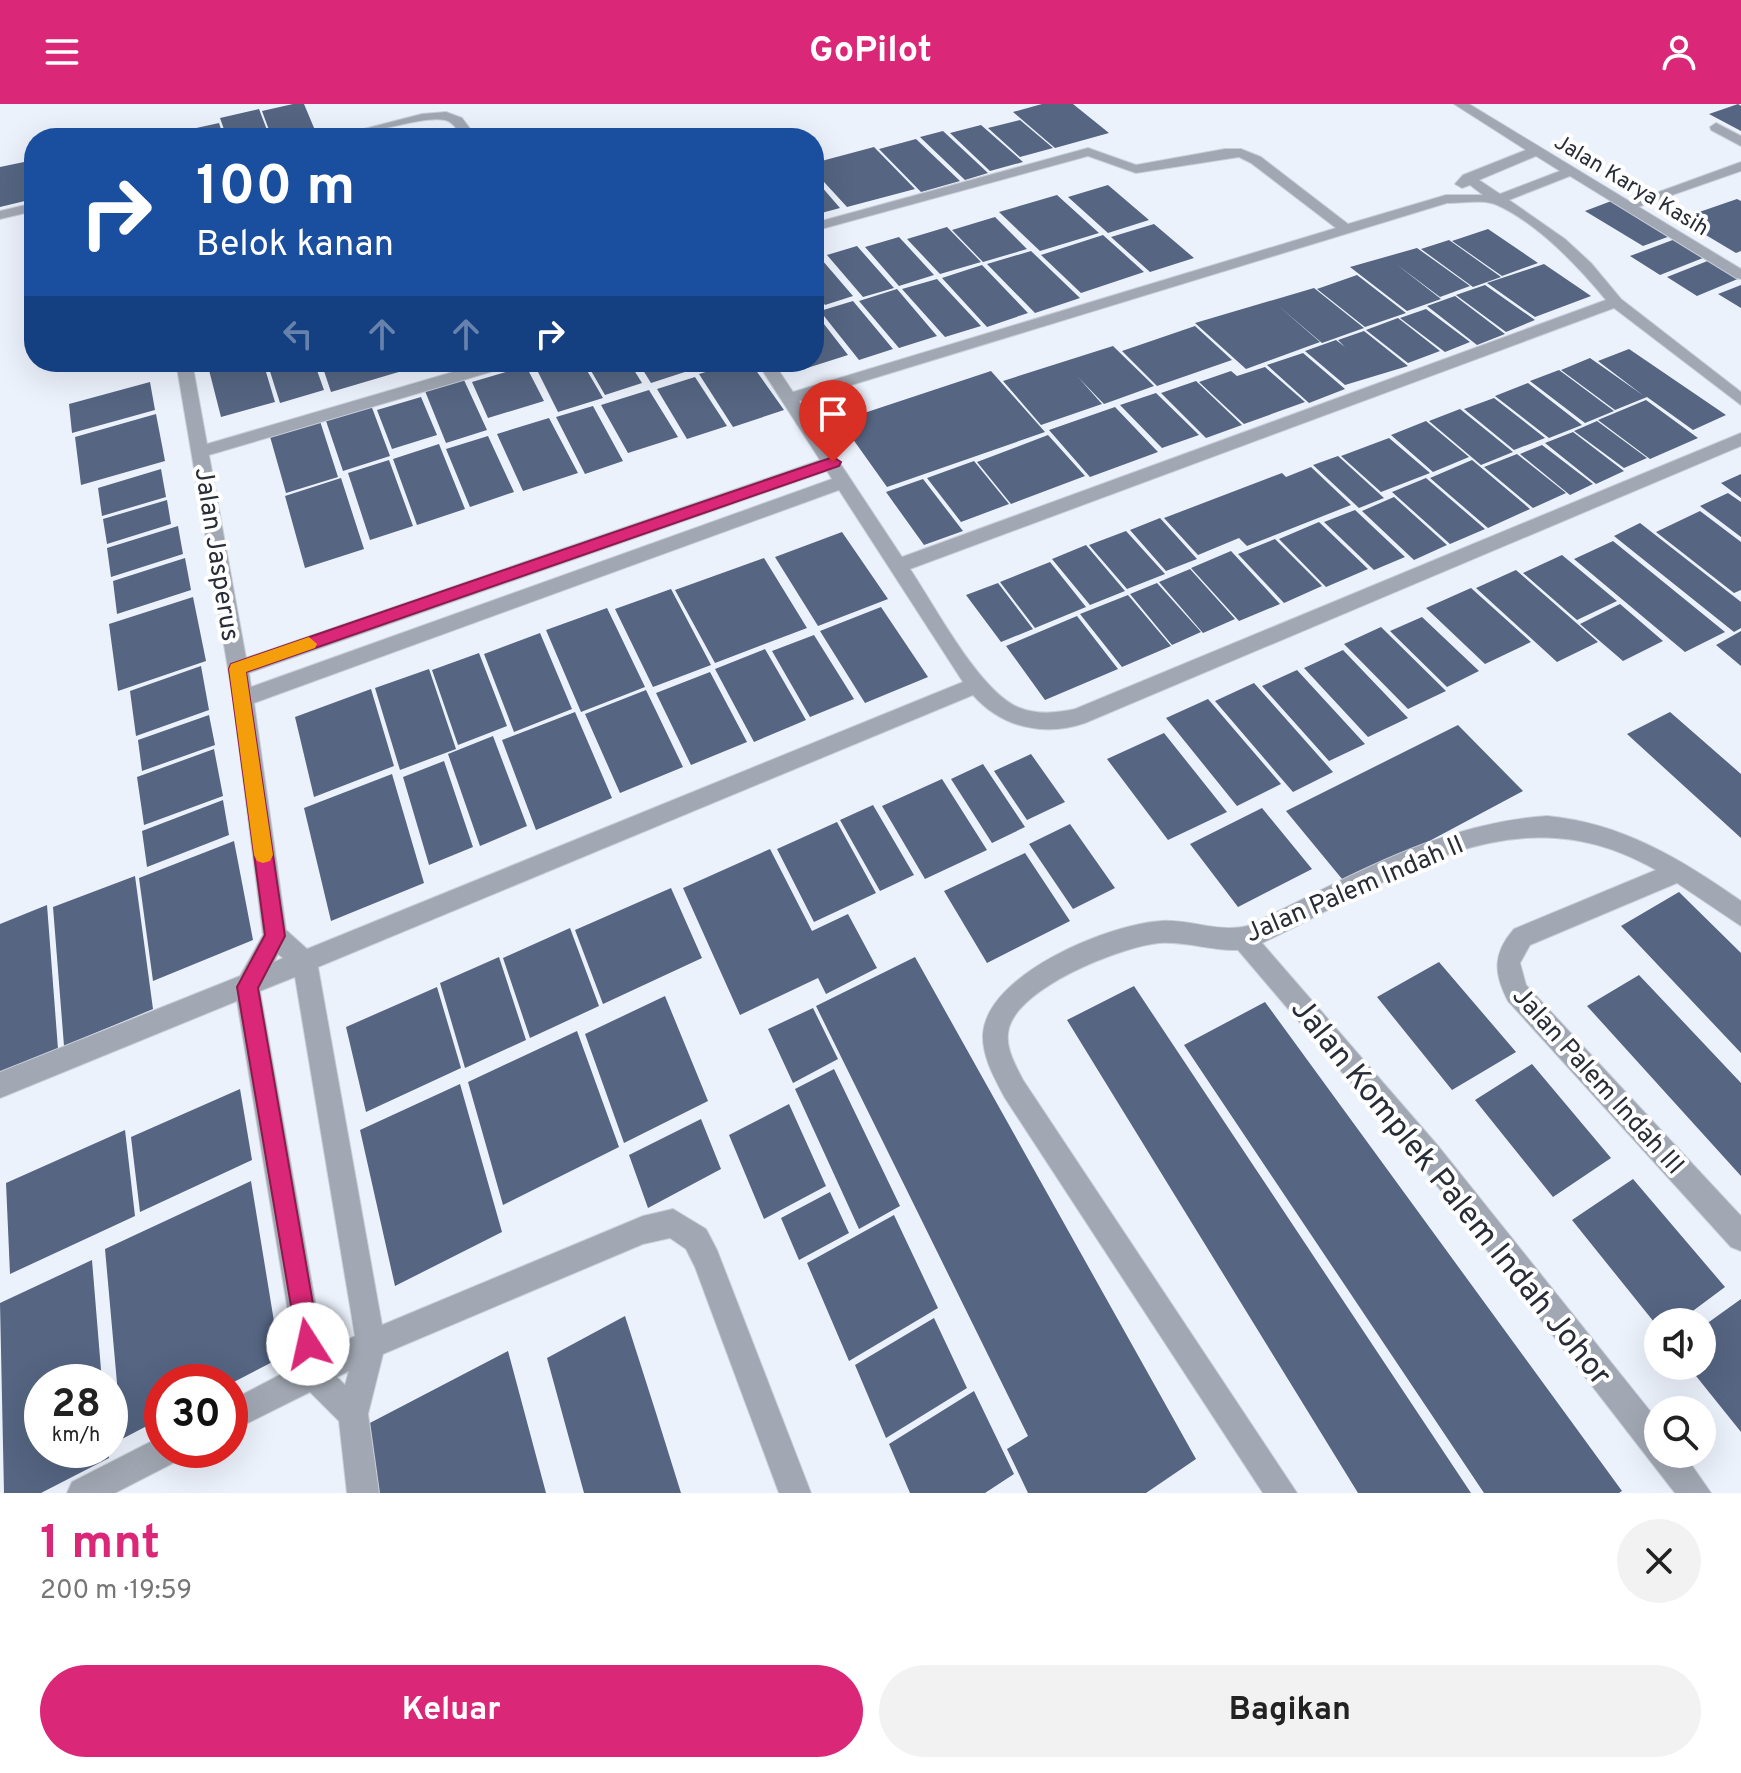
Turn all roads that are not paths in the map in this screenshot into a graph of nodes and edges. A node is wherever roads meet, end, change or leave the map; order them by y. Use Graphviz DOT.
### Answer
graph roads {
  1 [pos="1460,104"];
  2 [pos="1716,127"];
  3 [pos="381,128"];
  4 [pos="462,128"];
  5 [pos="1741,142"];
  6 [pos="1536,151"];
  7 [pos="1741,166"];
  8 [pos="1569,172"];
  9 [pos="1468,178"];
  10 [pos="1446,199"];
  11 [pos="1499,199"];
  12 [pos="1627,206"];
  13 [pos="24,209"];
  14 [pos="0,215"];
  15 [pos="824,224"];
  16 [pos="1346,229"];
  17 [pos="1737,268"];
  18 [pos="1616,302"];
  19 [pos="186,372"];
  20 [pos="471,372"];
  21 [pos="772,372"];
  22 [pos="790,398"];
  23 [pos="1741,400"];
  24 [pos="1741,439"];
  25 [pos="202,451"];
  26 [pos="833,462"];
  27 [pos="845,481"];
  28 [pos="900,565"];
  29 [pos="237,669"];
  30 [pos="976,685"];
  31 [pos="243,698"];
  32 [pos="1680,871"];
  33 [pos="1741,915"];
  34 [pos="275,936"];
  35 [pos="1244,939"];
  36 [pos="305,962"];
  37 [pos="247,987"];
  38 [pos="0,1085"];
  39 [pos="1741,1237"];
  40 [pos="371,1344"];
  41 [pos="313,1374"];
  42 [pos="248,1408"];
  43 [pos="353,1414"];
  44 [pos="1644,1428"];
  45 [pos="144,1461"];
  46 [pos="1676,1468"];
  47 [pos="83,1493"];
  48 [pos="363,1493"];
  49 [pos="795,1493"];
  50 [pos="1281,1493"];
  51 [pos="1695,1493"];
  1 -- 6 [label="street, Jalan Karya Kasih"];
  2 -- 5 [label="street"];
  3 -- 4 [label="street"];
  6 -- 8 [label="street, Jalan Karya Kasih"];
  6 -- 9 [label="street"];
  7 -- 12 [label="street"];
  8 -- 11 [label="street"];
  8 -- 12 [label="street, Jalan Karya Kasih"];
  9 -- 10 [label="street"];
  9 -- 11 [label="street"];
  10 -- 11 [label="street"];
  10 -- 16 [label="street"];
  11 -- 18 [label="street"];
  12 -- 17 [label="street, Jalan Karya Kasih"];
  13 -- 14 [label="street"];
  15 -- 16 [label="street"];
  16 -- 22 [label="street"];
  18 -- 23 [label="street"];
  18 -- 28 [label="street"];
  19 -- 25 [label="street, Jalan Jasperus"];
  20 -- 25 [label="street"];
  21 -- 22 [label="street"];
  22 -- 26 [label="street"];
  24 -- 30 [label="street"];
  25 -- 29 [label="street, Jalan Jasperus"];
  26 -- 27 [label="street"];
  26 -- 29 [label="street"];
  27 -- 28 [label="street"];
  27 -- 31 [label="street"];
  28 -- 30 [label="street"];
  29 -- 31 [label="street, Jalan Jasperus"];
  30 -- 36 [label="street"];
  31 -- 34 [label="street, Jalan Jasperus"];
  32 -- 33 [label="street, Jalan Palem Indah II"];
  32 -- 35 [label="street, Jalan Palem Indah II"];
  32 -- 39 [label="street, Jalan Palem Indah III"];
  34 -- 36 [label="street"];
  34 -- 37 [label="street"];
  35 -- 44 [label="street, Jalan Komplek Palem Indah Johor"];
  35 -- 50 [label="street, Jalan Palem Indah II"];
  36 -- 37 [label="street"];
  36 -- 40 [label="street"];
  37 -- 38 [label="street"];
  37 -- 41 [label="street"];
  40 -- 41 [label="street"];
  40 -- 43 [label="street"];
  40 -- 49 [label="street"];
  41 -- 42 [label="street"];
  41 -- 43 [label="street"];
  43 -- 48 [label="street"];
  45 -- 47 [label="street"];
  46 -- 51 [label="street"];
}
